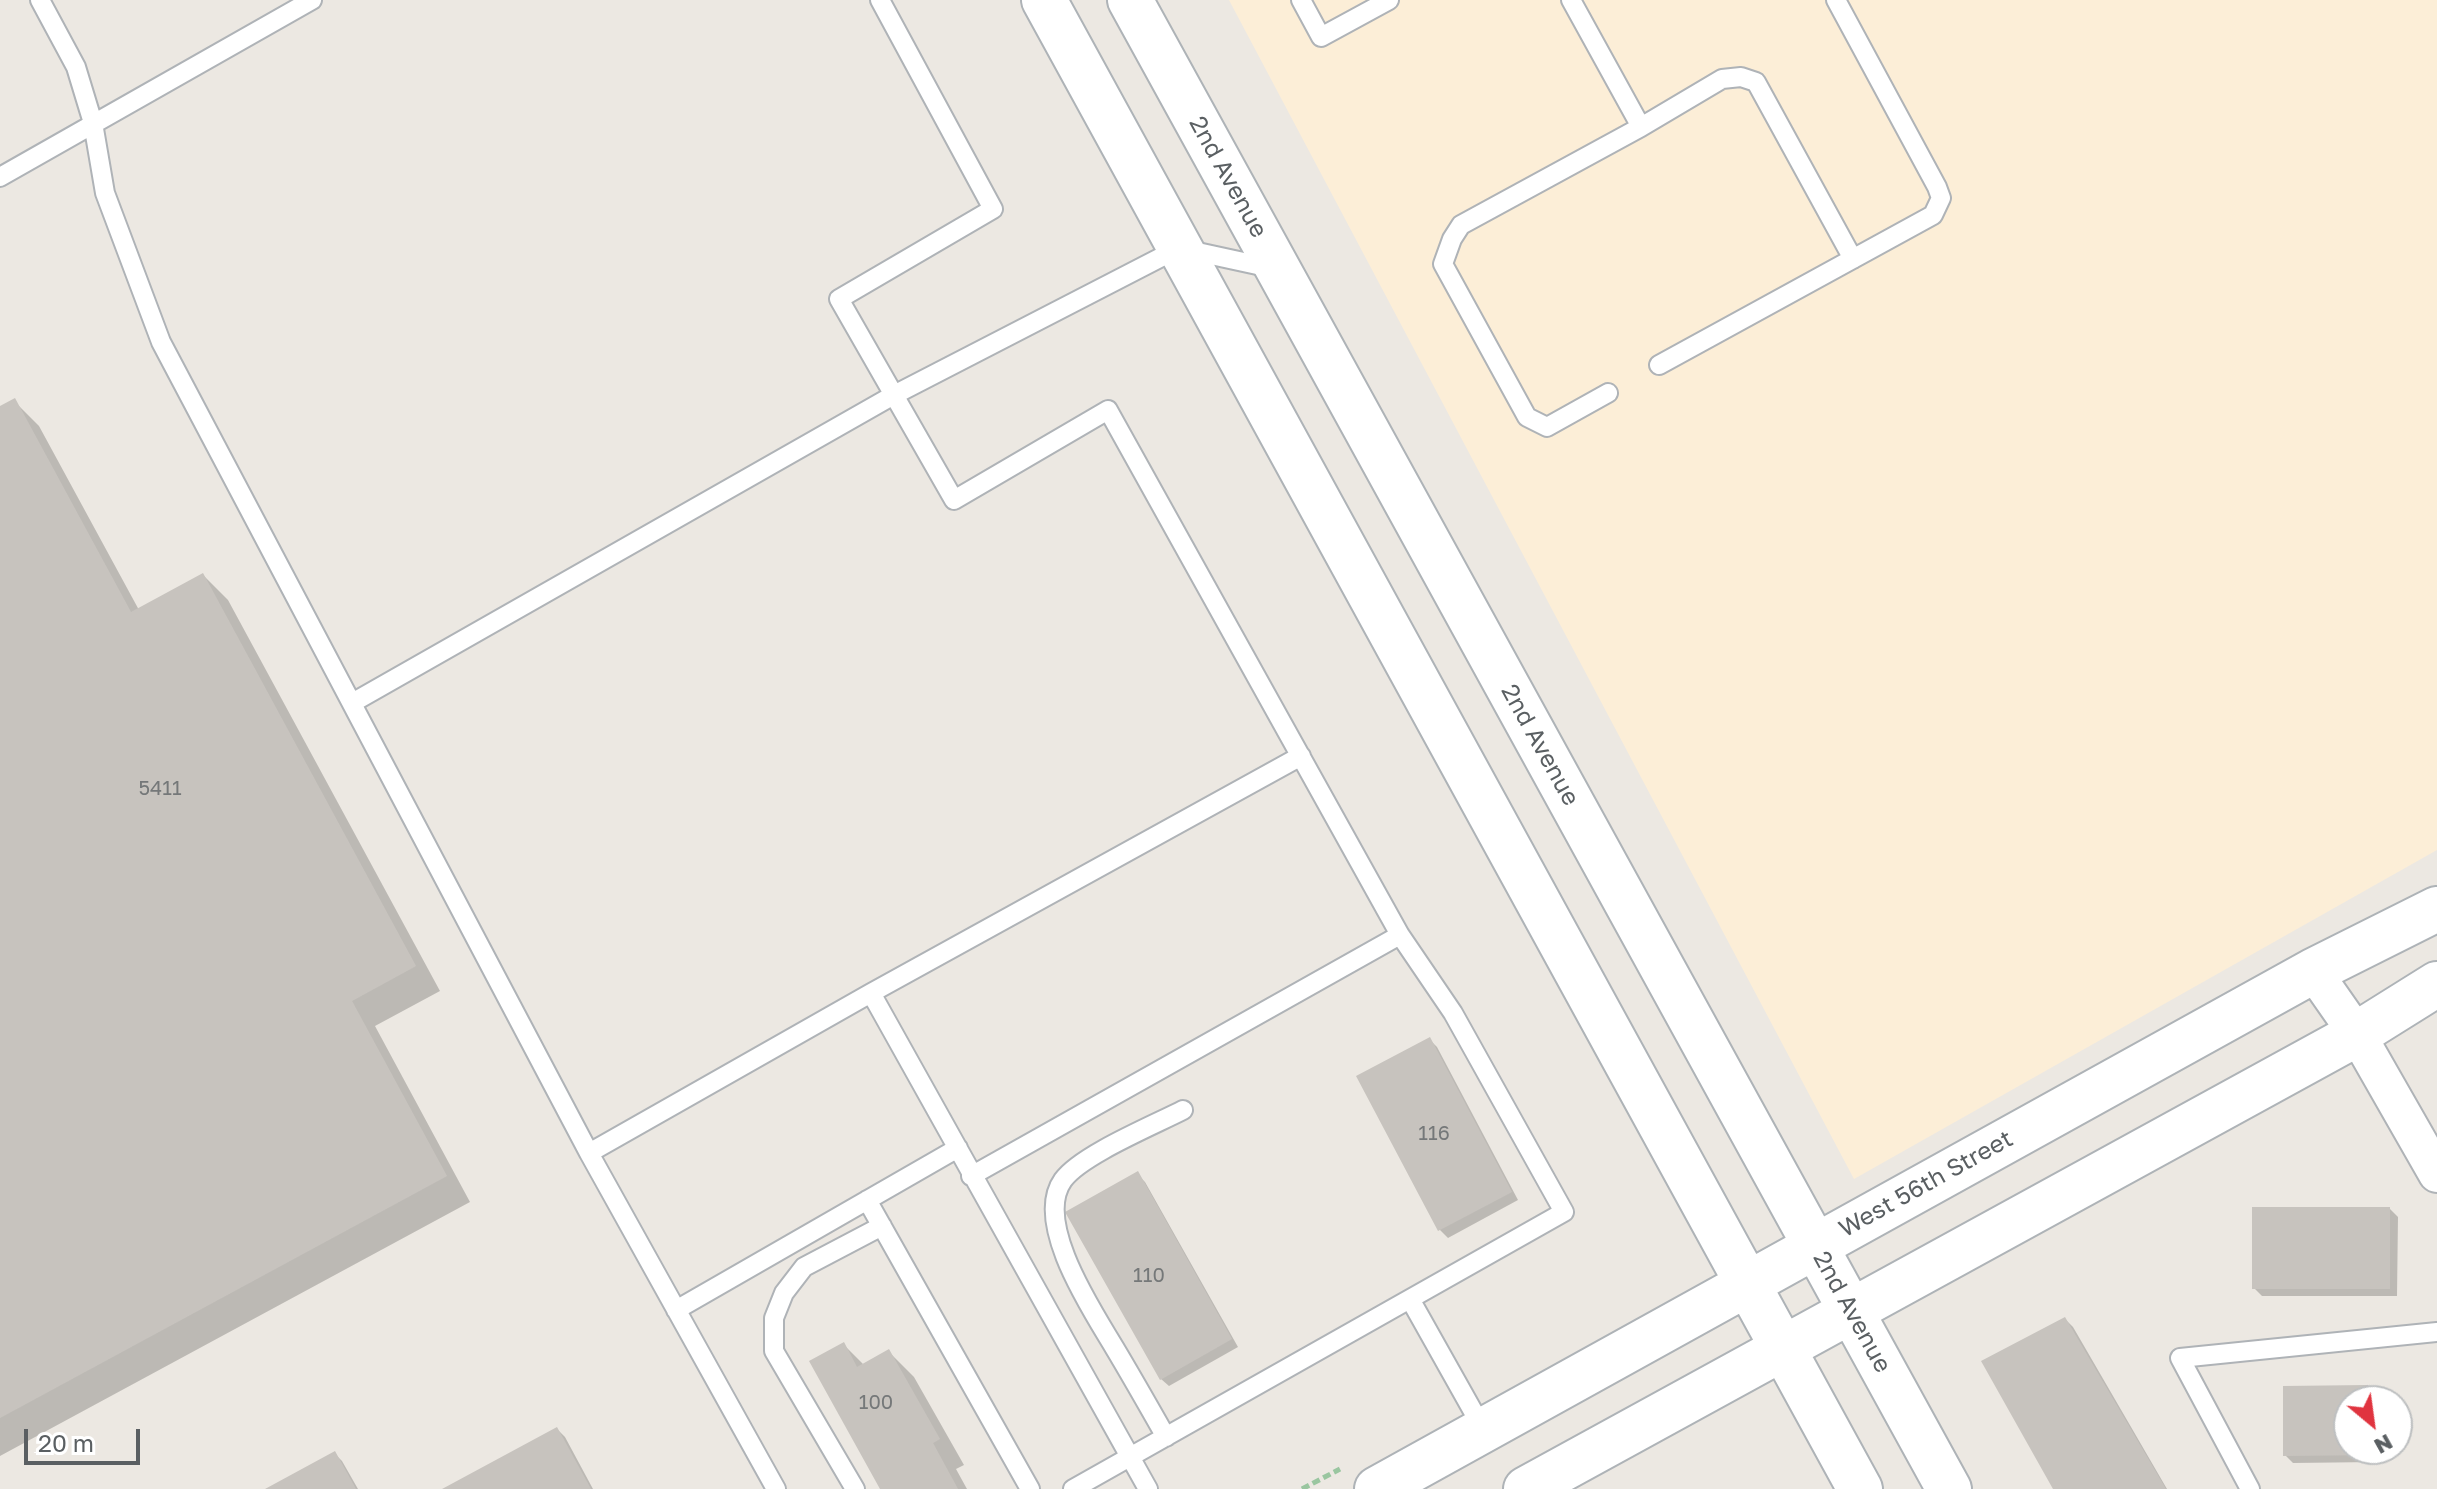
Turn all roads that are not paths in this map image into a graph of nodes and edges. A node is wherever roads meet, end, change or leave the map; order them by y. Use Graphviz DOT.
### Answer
graph roads {
  1 [pos="40,0"];
  2 [pos="312,0"];
  3 [pos="880,0"];
  4 [pos="1044,0"];
  5 [pos="1130,0"];
  6 [pos="1301,0"];
  7 [pos="1389,0"];
  8 [pos="1571,0"];
  9 [pos="1836,0"];
  10 [pos="93,123"];
  11 [pos="1641,127"];
  12 [pos="0,177"];
  13 [pos="1179,248"];
  14 [pos="1853,259"];
  15 [pos="1278,269"];
  16 [pos="1659,365"];
  17 [pos="1608,393"];
  18 [pos="892,396"];
  19 [pos="352,703"];
  20 [pos="1301,756"];
  21 [pos="2437,909"];
  22 [pos="1400,935"];
  23 [pos="2313,971"];
  24 [pos="2437,984"];
  25 [pos="871,993"];
  26 [pos="2357,1034"];
  27 [pos="1183,1110"];
  28 [pos="958,1148"];
  29 [pos="589,1153"];
  30 [pos="2437,1174"];
  31 [pos="971,1176"];
  32 [pos="867,1200"];
  33 [pos="882,1226"];
  34 [pos="1815,1245"];
  35 [pos="1747,1283"];
  36 [pos="1410,1299"];
  37 [pos="676,1310"];
  38 [pos="1851,1311"];
  39 [pos="2437,1332"];
  40 [pos="1782,1349"];
  41 [pos="1483,1429"];
  42 [pos="1166,1437"];
  43 [pos="1128,1458"];
  44 [pos="776,1489"];
  45 [pos="855,1489"];
  46 [pos="1030,1489"];
  47 [pos="1073,1489"];
  48 [pos="1148,1489"];
  49 [pos="1377,1489"];
  50 [pos="1526,1489"];
  51 [pos="1860,1489"];
  52 [pos="1949,1489"];
  53 [pos="2250,1489"];
  1 -- 10 [label="lane"];
  2 -- 10 [label="lane"];
  3 -- 18 [label="lane"];
  4 -- 13 [label="main road"];
  5 -- 15 [label="main road, 2nd Avenue"];
  6 -- 7 [label="lane"];
  8 -- 11 [label="lane"];
  9 -- 14 [label="lane"];
  10 -- 12 [label="lane"];
  10 -- 19 [label="lane"];
  11 -- 14 [label="lane"];
  11 -- 17 [label="lane"];
  13 -- 15 [label="lane"];
  13 -- 18 [label="lane"];
  13 -- 35 [label="main road"];
  14 -- 16 [label="lane"];
  15 -- 34 [label="main road, 2nd Avenue"];
  18 -- 19 [label="lane"];
  18 -- 20 [label="lane"];
  19 -- 29 [label="lane"];
  20 -- 22 [label="lane"];
  20 -- 25 [label="lane"];
  21 -- 23 [label="main road, West 56th Street"];
  22 -- 31 [label="lane"];
  22 -- 36 [label="lane"];
  23 -- 26 [label="street"];
  23 -- 34 [label="main road, West 56th Street"];
  24 -- 26 [label="main road"];
  25 -- 28 [label="lane"];
  25 -- 29 [label="lane"];
  26 -- 30 [label="street"];
  26 -- 38 [label="main road"];
  27 -- 42 [label="lane"];
  28 -- 31 [label="lane"];
  28 -- 32 [label="lane"];
  29 -- 37 [label="lane"];
  31 -- 43 [label="lane"];
  32 -- 33 [label="lane"];
  32 -- 37 [label="lane"];
  33 -- 45 [label="lane"];
  33 -- 46 [label="lane"];
  34 -- 35 [label="main road, West 56th Street"];
  34 -- 38 [label="main road, 2nd Avenue"];
  35 -- 40 [label="main road"];
  35 -- 41 [label="main road, West 56th Street"];
  36 -- 41 [label="lane"];
  36 -- 42 [label="lane"];
  37 -- 44 [label="lane"];
  38 -- 40 [label="main road"];
  38 -- 52 [label="main road, 2nd Avenue"];
  39 -- 53 [label="lane"];
  40 -- 50 [label="main road"];
  40 -- 51 [label="main road"];
  41 -- 49 [label="main road, West 56th Street"];
  42 -- 43 [label="lane"];
  43 -- 47 [label="lane"];
  43 -- 48 [label="lane"];
}
